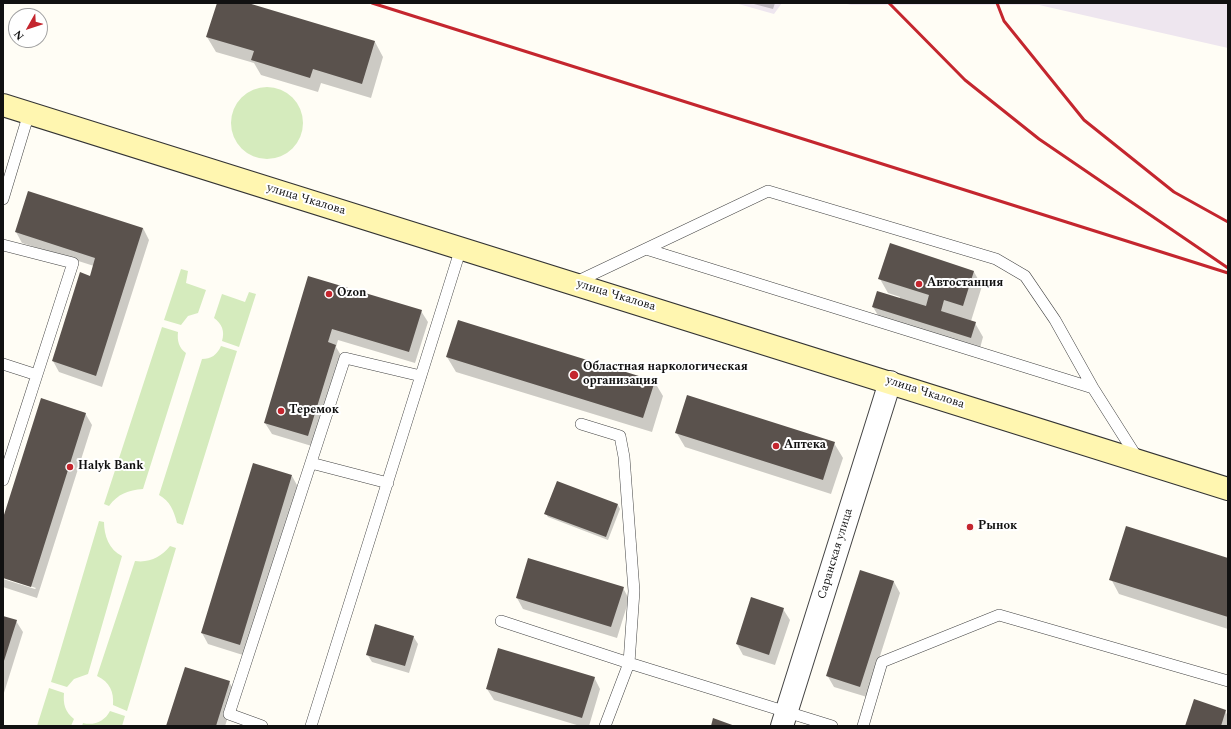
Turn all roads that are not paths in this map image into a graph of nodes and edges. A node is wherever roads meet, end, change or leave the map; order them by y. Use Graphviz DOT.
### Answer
graph roads {
  1 [pos="3,105"];
  2 [pos="29,113"];
  3 [pos="3,199"];
  4 [pos="3,245"];
  5 [pos="461,248"];
  6 [pos="646,249"];
  7 [pos="574,283"];
  8 [pos="3,364"];
  9 [pos="37,375"];
  10 [pos="421,376"];
  11 [pos="890,382"];
  12 [pos="1093,388"];
  13 [pos="581,424"];
  14 [pos="1139,461"];
  15 [pos="311,463"];
  16 [pos="3,480"];
  17 [pos="388,483"];
  18 [pos="1228,489"];
  19 [pos="501,621"];
  20 [pos="629,663"];
  21 [pos="1228,681"];
  22 [pos="784,719"];
  23 [pos="262,726"];
  24 [pos="311,726"];
  25 [pos="605,726"];
  26 [pos="832,726"];
  27 [pos="863,726"];
  1 -- 2 [label="main road, улица Чкалова"];
  2 -- 3 [label="lane"];
  2 -- 5 [label="main road, улица Чкалова"];
  4 -- 9 [label="lane"];
  5 -- 7 [label="main road, улица Чкалова"];
  5 -- 10 [label="lane"];
  6 -- 7 [label="lane"];
  6 -- 12 [label="lane"];
  6 -- 12 [label="lane"];
  7 -- 11 [label="main road, улица Чкалова"];
  8 -- 9 [label="lane"];
  9 -- 16 [label="lane"];
  10 -- 15 [label="lane"];
  10 -- 17 [label="lane"];
  11 -- 14 [label="main road, улица Чкалова"];
  11 -- 22 [label="street, Саранская улица"];
  12 -- 14 [label="lane"];
  13 -- 20 [label="lane"];
  14 -- 18 [label="main road, улица Чкалова"];
  15 -- 17 [label="lane"];
  15 -- 23 [label="lane"];
  17 -- 24 [label="lane"];
  19 -- 20 [label="lane"];
  20 -- 22 [label="lane"];
  20 -- 25 [label="lane"];
  21 -- 27 [label="lane"];
  22 -- 26 [label="lane"];
}
